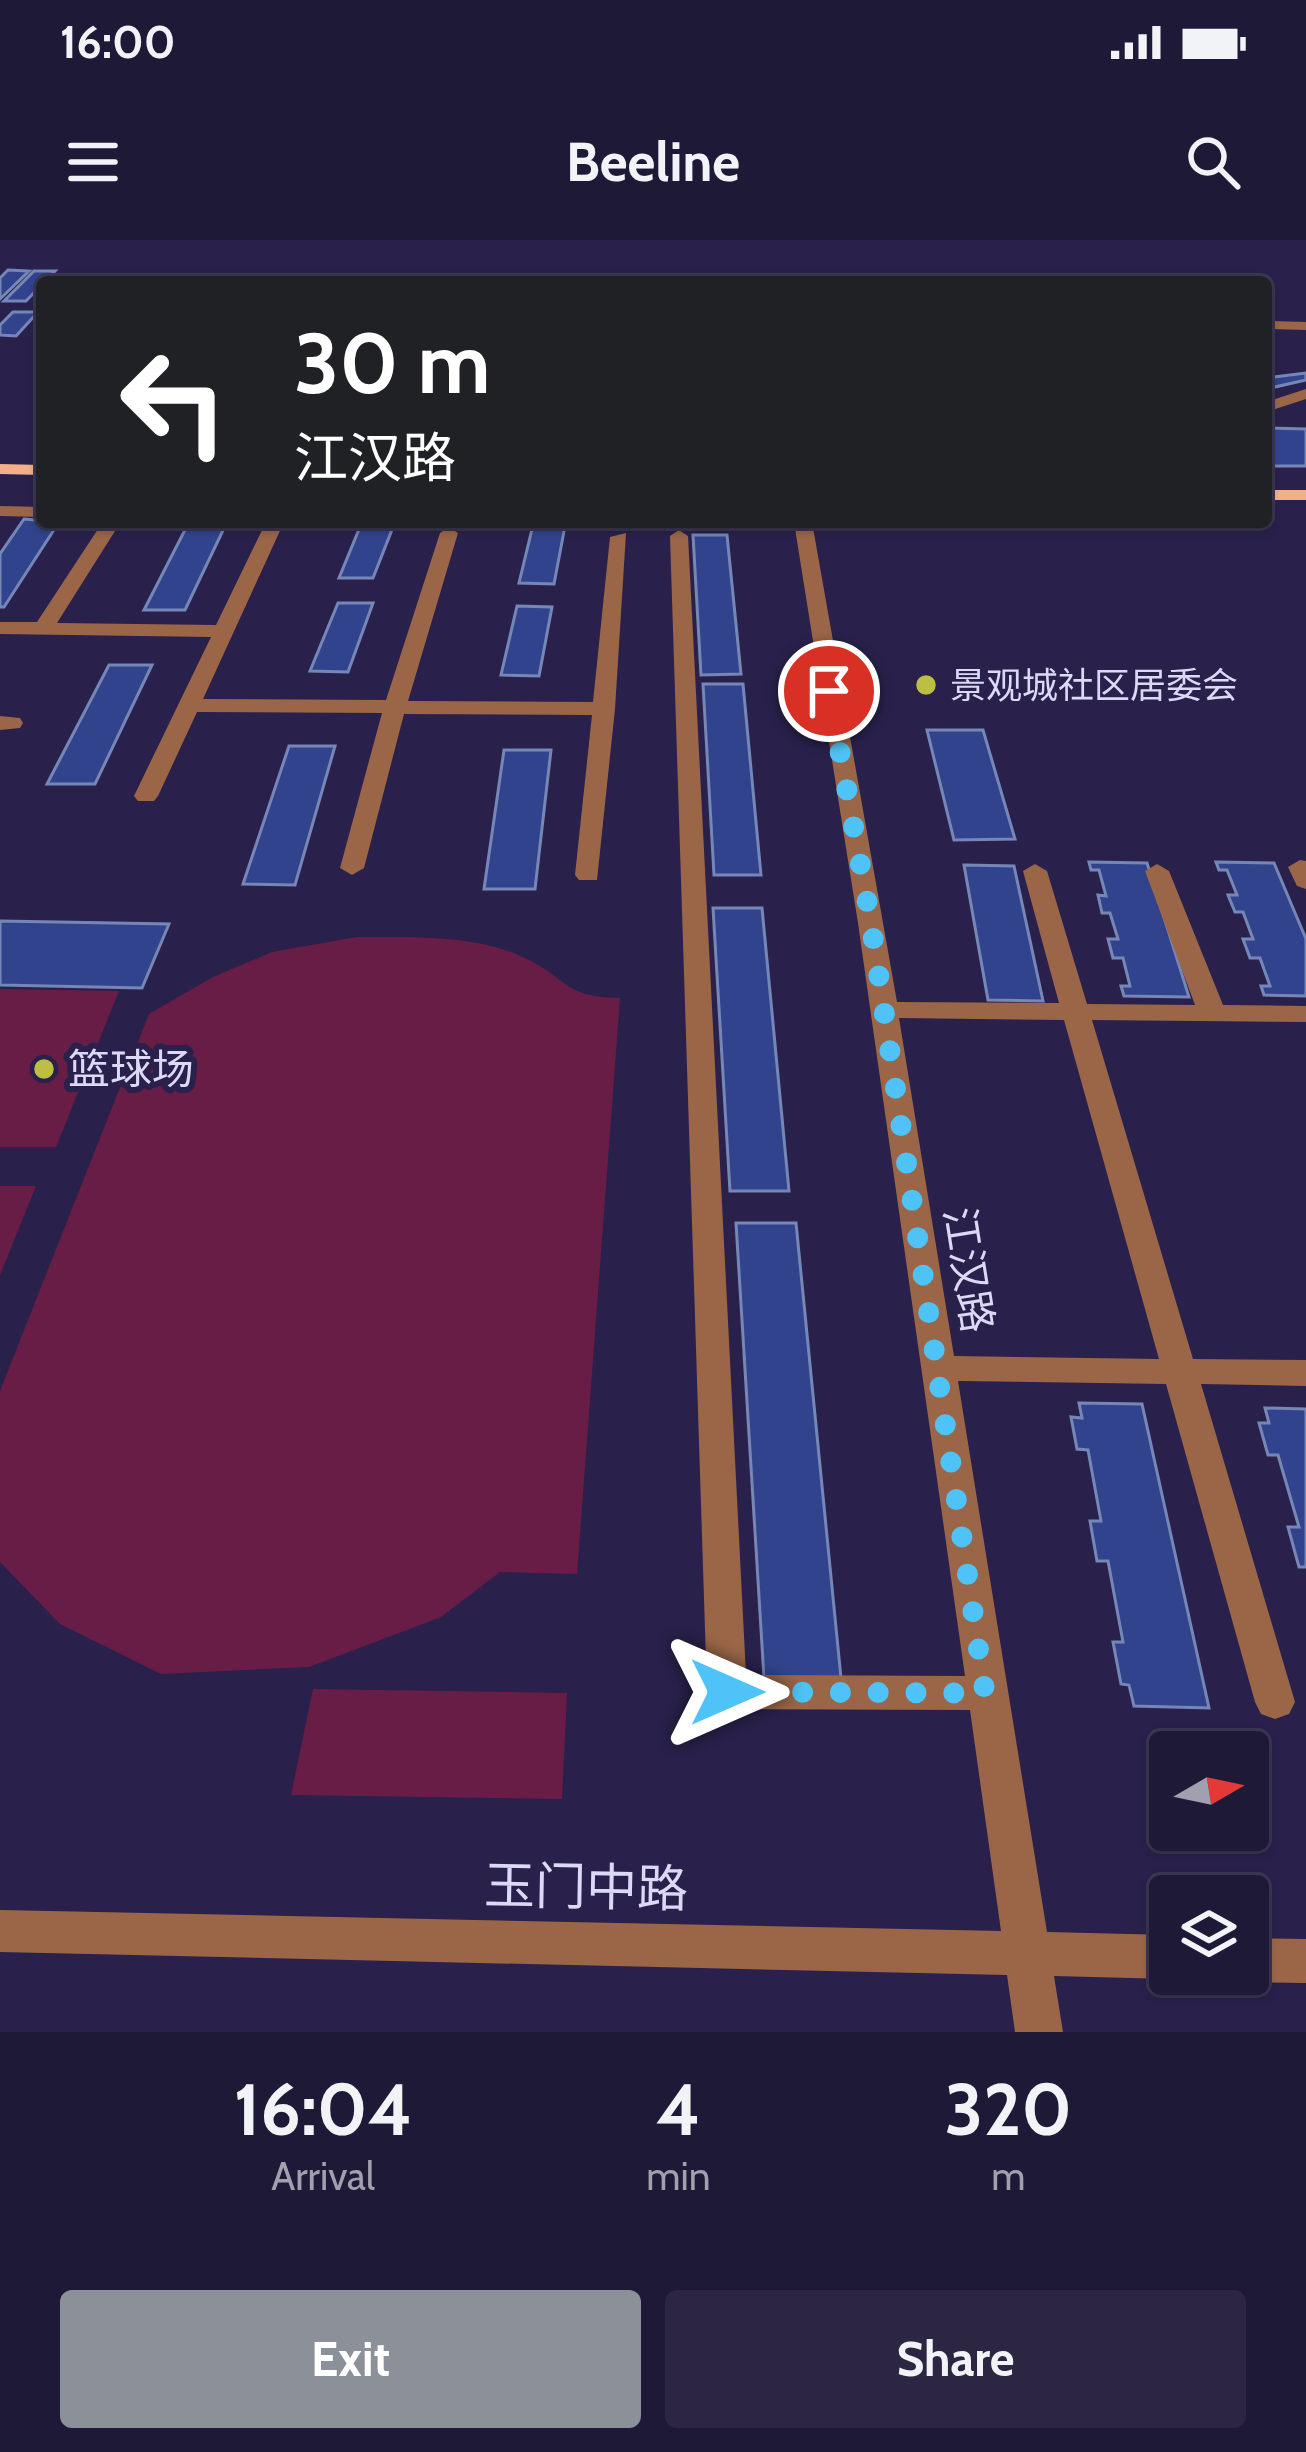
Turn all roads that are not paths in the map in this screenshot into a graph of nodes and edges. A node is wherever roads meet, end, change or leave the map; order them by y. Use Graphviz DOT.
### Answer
graph roads {
  1 [pos="1272,326"];
  2 [pos="1306,326"];
  3 [pos="1306,394"];
  4 [pos="1272,408"];
  5 [pos="1272,412"];
  6 [pos="1286,416"];
  7 [pos="0,470"];
  8 [pos="36,470"];
  9 [pos="0,480"];
  10 [pos="36,481"];
  11 [pos="1272,481"];
  12 [pos="1306,482"];
  13 [pos="1272,495"];
  14 [pos="1306,495"];
  15 [pos="0,511"];
  16 [pos="36,512"];
  17 [pos="107,528"];
  18 [pos="272,528"];
  19 [pos="804,528"];
  20 [pos="449,533"];
  21 [pos="679,536"];
  22 [pos="620,537"];
  23 [pos="0,628"];
  24 [pos="43,628"];
  25 [pos="224,631"];
  26 [pos="189,705"];
  27 [pos="394,707"];
  28 [pos="604,709"];
  29 [pos="146,796"];
  30 [pos="352,868"];
  31 [pos="1035,871"];
  32 [pos="1157,871"];
  33 [pos="588,875"];
  34 [pos="884,1010"];
  35 [pos="1075,1012"];
  36 [pos="1212,1013"];
  37 [pos="1306,1014"];
  38 [pos="938,1367"];
  39 [pos="1179,1371"];
  40 [pos="1306,1373"];
  41 [pos="985,1693"];
  42 [pos="1275,1702"];
  43 [pos="0,1931"];
  44 [pos="1027,1954"];
  45 [pos="1149,1957"];
  46 [pos="1269,1960"];
  47 [pos="1306,1961"];
  48 [pos="1039,2032"];
  1 -- 2 [label="street"];
  3 -- 4 [label="street"];
  5 -- 6 [label="street"];
  7 -- 8 [label="main road"];
  9 -- 10 [label="main road"];
  11 -- 12 [label="main road"];
  13 -- 14 [label="main road"];
  15 -- 16 [label="street"];
  17 -- 24 [label="street"];
  18 -- 25 [label="street"];
  19 -- 34 [label="street, 江汉路"];
  20 -- 27 [label="street"];
  21 -- 41 [label="street"];
  22 -- 28 [label="street"];
  23 -- 24 [label="street"];
  24 -- 25 [label="street"];
  25 -- 26 [label="street"];
  26 -- 27 [label="street"];
  26 -- 29 [label="street"];
  27 -- 28 [label="street"];
  27 -- 30 [label="street"];
  28 -- 33 [label="street"];
  31 -- 35 [label="street"];
  32 -- 36 [label="street"];
  34 -- 35 [label="street"];
  34 -- 38 [label="street, 江汉路"];
  35 -- 36 [label="street"];
  35 -- 39 [label="street"];
  36 -- 37 [label="street"];
  38 -- 39 [label="street"];
  38 -- 41 [label="street, 江汉路"];
  39 -- 40 [label="street"];
  39 -- 42 [label="street"];
  41 -- 44 [label="street, 江汉路"];
  43 -- 44 [label="street, 玉门中路"];
  44 -- 45 [label="street, 玉门中路"];
  44 -- 48 [label="street, 江汉路"];
  46 -- 47 [label="street"];
}
